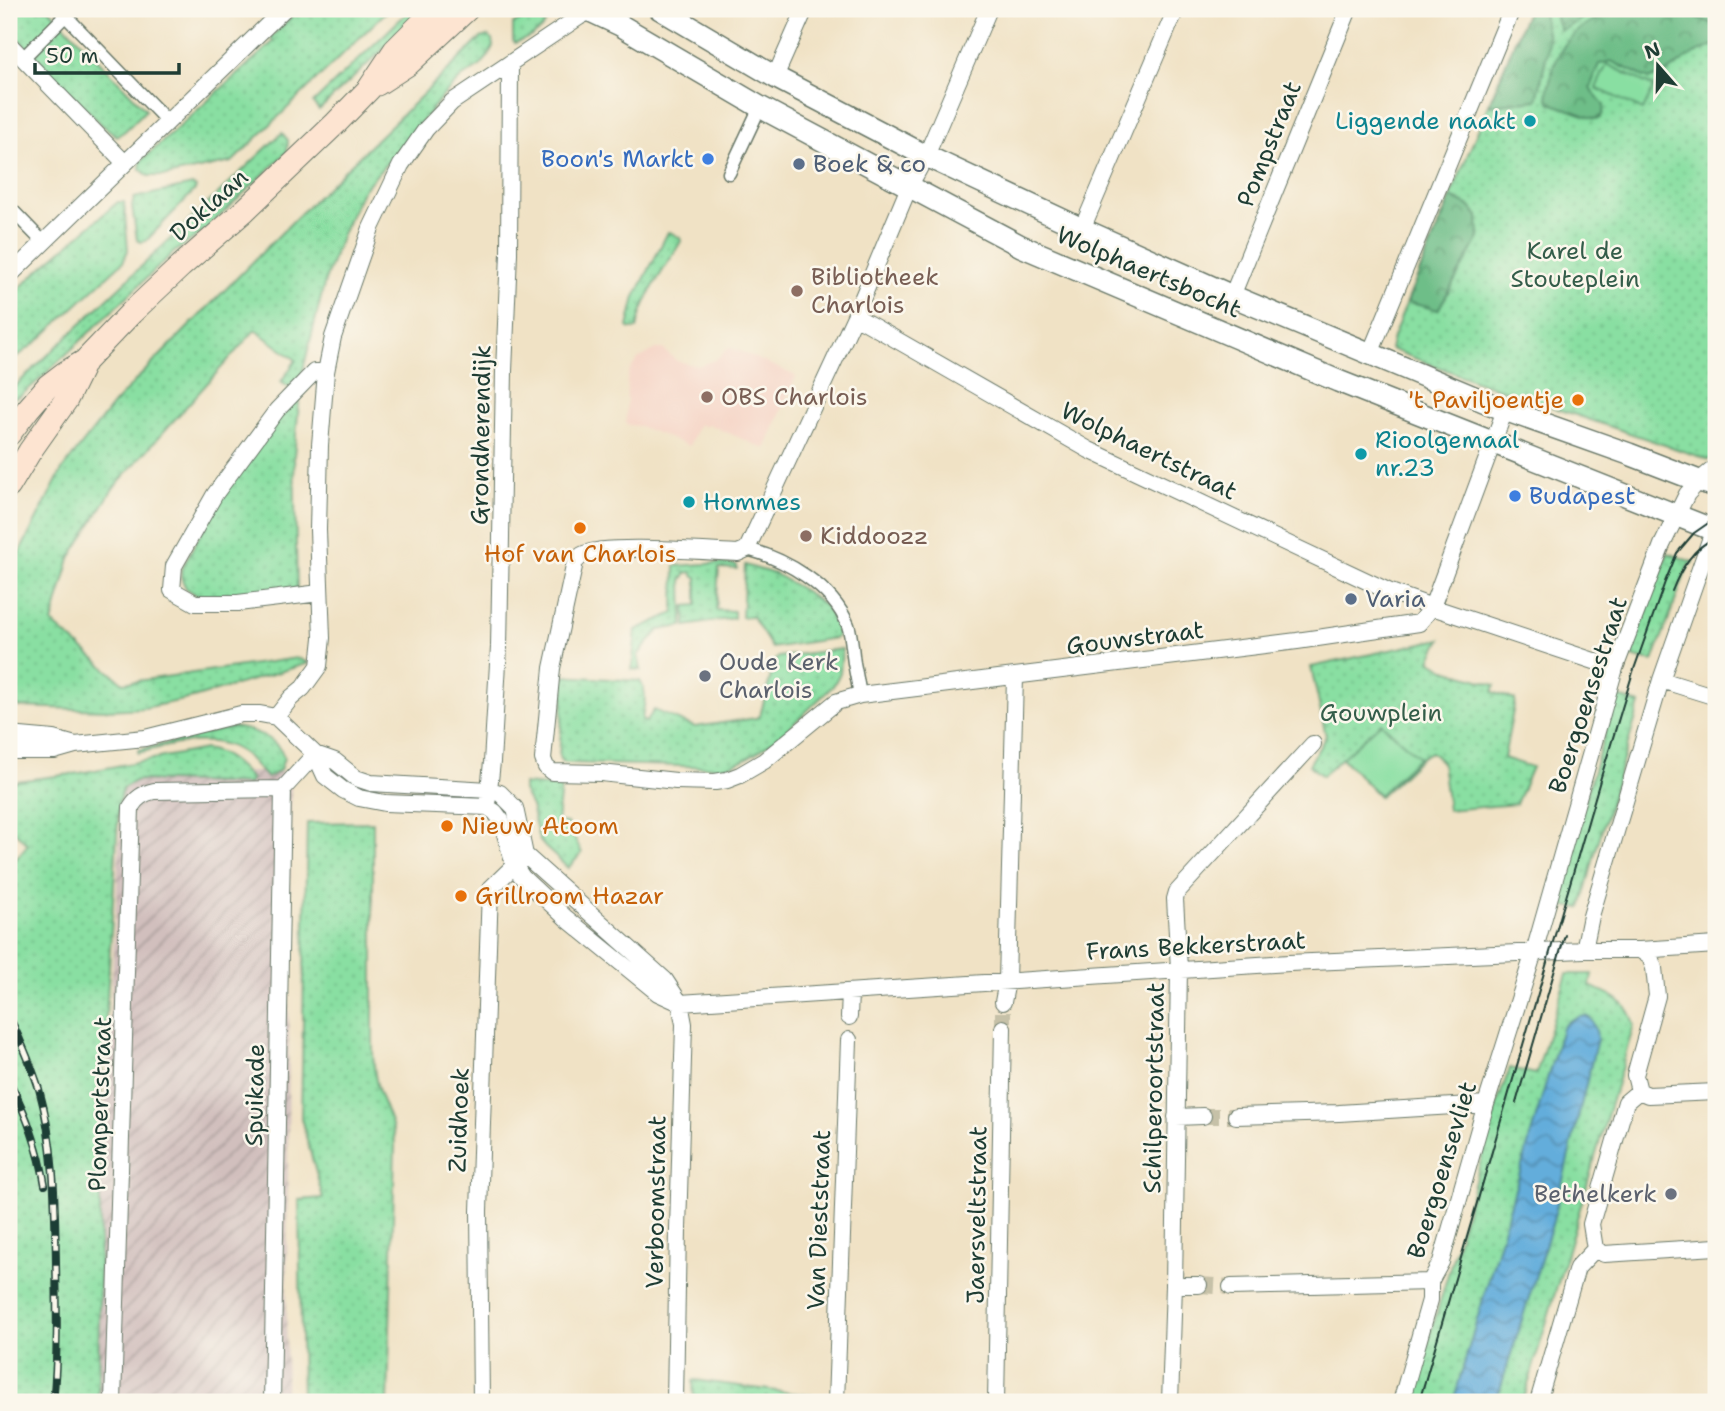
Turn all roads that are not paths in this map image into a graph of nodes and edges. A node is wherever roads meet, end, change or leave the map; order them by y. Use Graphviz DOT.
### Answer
graph roads {
  1 [pos="284,9"];
  2 [pos="436,9"];
  3 [pos="467,9"];
  4 [pos="660,9"];
  5 [pos="805,9"];
  6 [pos="989,9"];
  7 [pos="1176,9"];
  8 [pos="1349,9"];
  9 [pos="1512,9"];
  10 [pos="588,10"];
  11 [pos="65,11"];
  12 [pos="611,15"];
  13 [pos="9,44"];
  14 [pos="23,58"];
  15 [pos="510,63"];
  16 [pos="775,77"];
  17 [pos="369,89"];
  18 [pos="760,107"];
  19 [pos="168,122"];
  20 [pos="926,156"];
  21 [pos="125,163"];
  22 [pos="729,173"];
  23 [pos="909,187"];
  24 [pos="9,207"];
  25 [pos="1082,229"];
  26 [pos="44,243"];
  27 [pos="9,276"];
  28 [pos="1232,296"];
  29 [pos="855,316"];
  30 [pos="1370,354"];
  31 [pos="85,361"];
  32 [pos="326,372"];
  33 [pos="1505,410"];
  34 [pos="9,436"];
  35 [pos="1493,442"];
  36 [pos="30,451"];
  37 [pos="1716,467"];
  38 [pos="1707,483"];
  39 [pos="9,486"];
  40 [pos="1678,514"];
  41 [pos="1716,528"];
  42 [pos="742,551"];
  43 [pos="320,593"];
  44 [pos="1432,607"];
  45 [pos="1615,668"];
  46 [pos="1015,677"];
  47 [pos="1661,680"];
  48 [pos="860,695"];
  49 [pos="1716,697"];
  50 [pos="276,717"];
  51 [pos="9,735"];
  52 [pos="1313,744"];
  53 [pos="75,745"];
  54 [pos="9,751"];
  55 [pos="315,754"];
  56 [pos="283,789"];
  57 [pos="489,790"];
  58 [pos="487,807"];
  59 [pos="520,860"];
  60 [pos="1716,945"];
  61 [pos="1584,950"];
  62 [pos="1640,950"];
  63 [pos="1534,953"];
  64 [pos="1179,969"];
  65 [pos="1007,981"];
  66 [pos="850,992"];
  67 [pos="1003,1002"];
  68 [pos="680,1003"];
  69 [pos="849,1017"];
  70 [pos="1003,1028"];
  71 [pos="849,1040"];
  72 [pos="1639,1091"];
  73 [pos="1716,1092"];
  74 [pos="1486,1104"];
  75 [pos="1176,1116"];
  76 [pos="1203,1116"];
  77 [pos="1236,1116"];
  78 [pos="1716,1247"];
  79 [pos="1595,1249"];
  80 [pos="1430,1282"];
  81 [pos="1174,1285"];
  82 [pos="1199,1285"];
  83 [pos="1231,1287"];
  84 [pos="113,1402"];
  85 [pos="272,1402"];
  86 [pos="481,1402"];
  87 [pos="675,1402"];
  88 [pos="835,1402"];
  89 [pos="996,1402"];
  90 [pos="1170,1402"];
  91 [pos="1401,1402"];
  92 [pos="1538,1402"];
  1 -- 19 [label="street"];
  2 -- 17 [label="main road, Doklaan"];
  3 -- 17 [label="main road, Doklaan"];
  4 -- 16 [label="street, Wolphaertsbocht"];
  5 -- 16 [label="street"];
  6 -- 20 [label="street"];
  7 -- 25 [label="street"];
  8 -- 28 [label="street, Pompstraat"];
  9 -- 30 [label="street"];
  10 -- 12 [label="street, Wolphaertsbocht"];
  10 -- 15 [label="street"];
  11 -- 14 [label="street"];
  11 -- 19 [label="street"];
  12 -- 18 [label="street, Wolphaertsbocht"];
  13 -- 14 [label="street"];
  14 -- 21 [label="street"];
  15 -- 32 [label="street"];
  15 -- 57 [label="street, Grondherendijk"];
  16 -- 20 [label="street, Wolphaertsbocht"];
  17 -- 31 [label="main road, Doklaan"];
  18 -- 22 [label="street"];
  18 -- 23 [label="street, Wolphaertsbocht"];
  19 -- 21 [label="street"];
  20 -- 23 [label="street"];
  20 -- 25 [label="street, Wolphaertsbocht"];
  21 -- 26 [label="street"];
  23 -- 29 [label="street"];
  23 -- 35 [label="street, Wolphaertsbocht"];
  24 -- 26 [label="street"];
  25 -- 28 [label="street, Wolphaertsbocht"];
  26 -- 27 [label="street"];
  28 -- 30 [label="street, Wolphaertsbocht"];
  29 -- 42 [label="street"];
  29 -- 44 [label="street, Wolphaertstraat"];
  30 -- 33 [label="street, Wolphaertsbocht"];
  31 -- 34 [label="main road, Doklaan"];
  31 -- 36 [label="main road, Doklaan"];
  32 -- 43 [label="street"];
  32 -- 43 [label="street"];
  33 -- 35 [label="street"];
  33 -- 38 [label="street, Wolphaertsbocht"];
  34 -- 36 [label="street"];
  35 -- 40 [label="street, Wolphaertsbocht"];
  35 -- 44 [label="street"];
  36 -- 39 [label="main road, Doklaan"];
  37 -- 38 [label="street, Boergoensestraat"];
  38 -- 40 [label="street, Boergoensestraat"];
  40 -- 41 [label="street, Wolphaertsbocht"];
  40 -- 45 [label="street, Boergoensestraat"];
  41 -- 47 [label="street"];
  42 -- 48 [label="street"];
  42 -- 48 [label="street, Gouwstraat"];
  43 -- 50 [label="street"];
  44 -- 45 [label="street, Wolphaertstraat"];
  44 -- 46 [label="street, Gouwstraat"];
  45 -- 63 [label="street, Boergoensestraat"];
  46 -- 48 [label="street, Gouwstraat"];
  46 -- 65 [label="street"];
  47 -- 49 [label="street"];
  47 -- 61 [label="street"];
  50 -- 53 [label="street"];
  50 -- 55 [label="street"];
  51 -- 53 [label="street"];
  52 -- 64 [label="street, Schilperoortstraat"];
  53 -- 54 [label="street"];
  55 -- 56 [label="street"];
  55 -- 57 [label="street"];
  55 -- 58 [label="street"];
  56 -- 84 [label="street, Plompertstraat"];
  56 -- 85 [label="street, Spuikade"];
  57 -- 58 [label="street, Grondherendijk"];
  57 -- 59 [label="street"];
  58 -- 59 [label="street"];
  59 -- 68 [label="street"];
  59 -- 86 [label="street, Zuidhoek"];
  60 -- 62 [label="street, Frans Bekkerstraat"];
  61 -- 62 [label="street, Frans Bekkerstraat"];
  61 -- 63 [label="street, Frans Bekkerstraat"];
  62 -- 72 [label="street"];
  63 -- 64 [label="street, Frans Bekkerstraat"];
  63 -- 74 [label="street, Boergoensevliet"];
  64 -- 65 [label="street, Frans Bekkerstraat"];
  64 -- 75 [label="street, Schilperoortstraat"];
  65 -- 66 [label="street, Frans Bekkerstraat"];
  65 -- 67 [label="street"];
  66 -- 68 [label="street, Frans Bekkerstraat"];
  66 -- 69 [label="street"];
  68 -- 87 [label="street, Verboomstraat"];
  70 -- 89 [label="street, Jaersveltstraat"];
  71 -- 88 [label="street, Van Dieststraat"];
  72 -- 73 [label="street"];
  72 -- 79 [label="street"];
  74 -- 77 [label="street"];
  74 -- 80 [label="street, Boergoensevliet"];
  75 -- 76 [label="street"];
  75 -- 81 [label="street, Schilperoortstraat"];
  78 -- 79 [label="street"];
  79 -- 92 [label="street"];
  80 -- 83 [label="street"];
  80 -- 91 [label="street, Boergoensevliet"];
  81 -- 82 [label="street"];
  81 -- 90 [label="street, Schilperoortstraat"];
}
